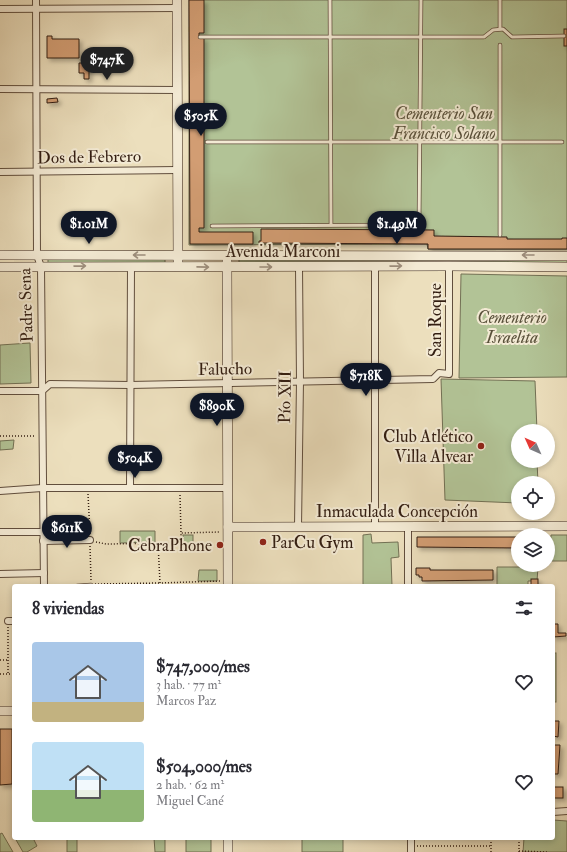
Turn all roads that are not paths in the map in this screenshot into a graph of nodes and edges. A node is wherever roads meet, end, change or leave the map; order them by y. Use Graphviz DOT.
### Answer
graph roads {
  1 [pos="36,0"];
  2 [pos="330,0"];
  3 [pos="421,0"];
  4 [pos="500,0"];
  5 [pos="177,4"];
  6 [pos="0,9"];
  7 [pos="36,9"];
  8 [pos="500,29"];
  9 [pos="200,36"];
  10 [pos="564,36"];
  11 [pos="330,37"];
  12 [pos="421,37"];
  13 [pos="500,45"];
  14 [pos="0,89"];
  15 [pos="36,89"];
  16 [pos="178,90"];
  17 [pos="207,142"];
  18 [pos="330,142"];
  19 [pos="420,142"];
  20 [pos="500,142"];
  21 [pos="562,142"];
  22 [pos="178,170"];
  23 [pos="0,172"];
  24 [pos="36,172"];
  25 [pos="331,225"];
  26 [pos="212,226"];
  27 [pos="500,235"];
  28 [pos="0,255"];
  29 [pos="37,255"];
  30 [pos="178,255"];
  31 [pos="226,255"];
  32 [pos="567,256"];
  33 [pos="131,266"];
  34 [pos="178,266"];
  35 [pos="375,266"];
  36 [pos="449,266"];
  37 [pos="0,267"];
  38 [pos="41,267"];
  39 [pos="227,267"];
  40 [pos="299,267"];
  41 [pos="567,267"];
  42 [pos="449,374"];
  43 [pos="300,381"];
  44 [pos="375,381"];
  45 [pos="227,382"];
  46 [pos="130,385"];
  47 [pos="42,390"];
  48 [pos="0,391"];
  49 [pos="42,488"];
  50 [pos="130,488"];
  51 [pos="228,488"];
  52 [pos="0,490"];
  53 [pos="408,526"];
  54 [pos="567,526"];
  55 [pos="298,527"];
  56 [pos="375,527"];
  57 [pos="228,530"];
  58 [pos="0,532"];
  59 [pos="43,532"];
  60 [pos="90,540"];
  61 [pos="43,541"];
  62 [pos="44,573"];
  63 [pos="0,574"];
  64 [pos="228,583"];
  65 [pos="44,584"];
  66 [pos="408,584"];
  67 [pos="0,711"];
  68 [pos="12,711"];
  69 [pos="567,811"];
  70 [pos="555,812"];
  71 [pos="228,840"];
  72 [pos="228,852"];
  1 -- 7 [label="street, Padre Sena"];
  2 -- 11 [label="lane"];
  3 -- 12 [label="lane"];
  4 -- 8 [label="lane"];
  5 -- 7 [label="street"];
  5 -- 16 [label="main road"];
  6 -- 7 [label="street"];
  7 -- 15 [label="street, Padre Sena"];
  8 -- 10 [label="lane"];
  8 -- 12 [label="lane"];
  9 -- 11 [label="lane"];
  11 -- 12 [label="lane"];
  11 -- 18 [label="lane"];
  12 -- 19 [label="lane"];
  13 -- 20 [label="lane"];
  14 -- 15 [label="street"];
  15 -- 16 [label="street"];
  15 -- 24 [label="street, Padre Sena"];
  16 -- 22 [label="main road"];
  17 -- 18 [label="lane"];
  18 -- 19 [label="lane"];
  18 -- 25 [label="lane"];
  19 -- 20 [label="lane"];
  19 -- 25 [label="lane"];
  20 -- 21 [label="lane"];
  20 -- 27 [label="lane"];
  22 -- 24 [label="street, Dos de Febrero"];
  22 -- 30 [label="main road"];
  23 -- 24 [label="street, Dos de Febrero"];
  24 -- 29 [label="street, Padre Sena"];
  25 -- 26 [label="lane"];
  28 -- 29 [label="main road, Avenida Marconi"];
  30 -- 29 [label="main road, Avenida Marconi, one-way"];
  29 -- 38 [label="street, Padre Sena"];
  30 -- 31 [label="main road, Avenida Marconi"];
  30 -- 34 [label="main road"];
  32 -- 31 [label="main road, Avenida Marconi, one-way"];
  31 -- 39 [label="main road"];
  33 -- 34 [label="main road, Avenida Marconi"];
  38 -- 33 [label="main road, Avenida Marconi, one-way"];
  33 -- 46 [label="street"];
  34 -- 39 [label="main road, Avenida Marconi, one-way"];
  35 -- 36 [label="main road, Avenida Marconi, one-way"];
  35 -- 40 [label="main road, Avenida Marconi"];
  35 -- 44 [label="street"];
  36 -- 41 [label="main road, Avenida Marconi"];
  36 -- 42 [label="street, San Roque"];
  37 -- 38 [label="main road, Avenida Marconi"];
  38 -- 47 [label="street, Padre Sena"];
  39 -- 40 [label="main road, Avenida Marconi, one-way"];
  39 -- 45 [label="main road"];
  40 -- 43 [label="street, Pío XII"];
  42 -- 44 [label="street, Falucho"];
  43 -- 44 [label="street, Falucho"];
  43 -- 45 [label="street, Falucho"];
  43 -- 55 [label="street, Pío XII"];
  44 -- 56 [label="street"];
  45 -- 46 [label="street, Falucho"];
  45 -- 51 [label="main road"];
  46 -- 47 [label="street, Falucho"];
  46 -- 50 [label="street"];
  47 -- 48 [label="street, Falucho"];
  47 -- 49 [label="street, Padre Sena"];
  49 -- 50 [label="street"];
  49 -- 52 [label="street"];
  49 -- 59 [label="street, Padre Sena"];
  50 -- 51 [label="street"];
  51 -- 57 [label="main road"];
  53 -- 54 [label="main road, Inmaculada Concepción"];
  53 -- 56 [label="main road, Inmaculada Concepción"];
  53 -- 66 [label="street"];
  55 -- 56 [label="main road, Inmaculada Concepción"];
  55 -- 57 [label="main road, Inmaculada Concepción"];
  57 -- 64 [label="main road"];
  58 -- 59 [label="street"];
  59 -- 61 [label="street, Padre Sena"];
  60 -- 61 [label="street"];
  61 -- 62 [label="street, Padre Sena"];
  62 -- 63 [label="street"];
  62 -- 65 [label="street, Padre Sena"];
  67 -- 68 [label="main road"];
  69 -- 70 [label="street"];
  71 -- 72 [label="main road"];
}
